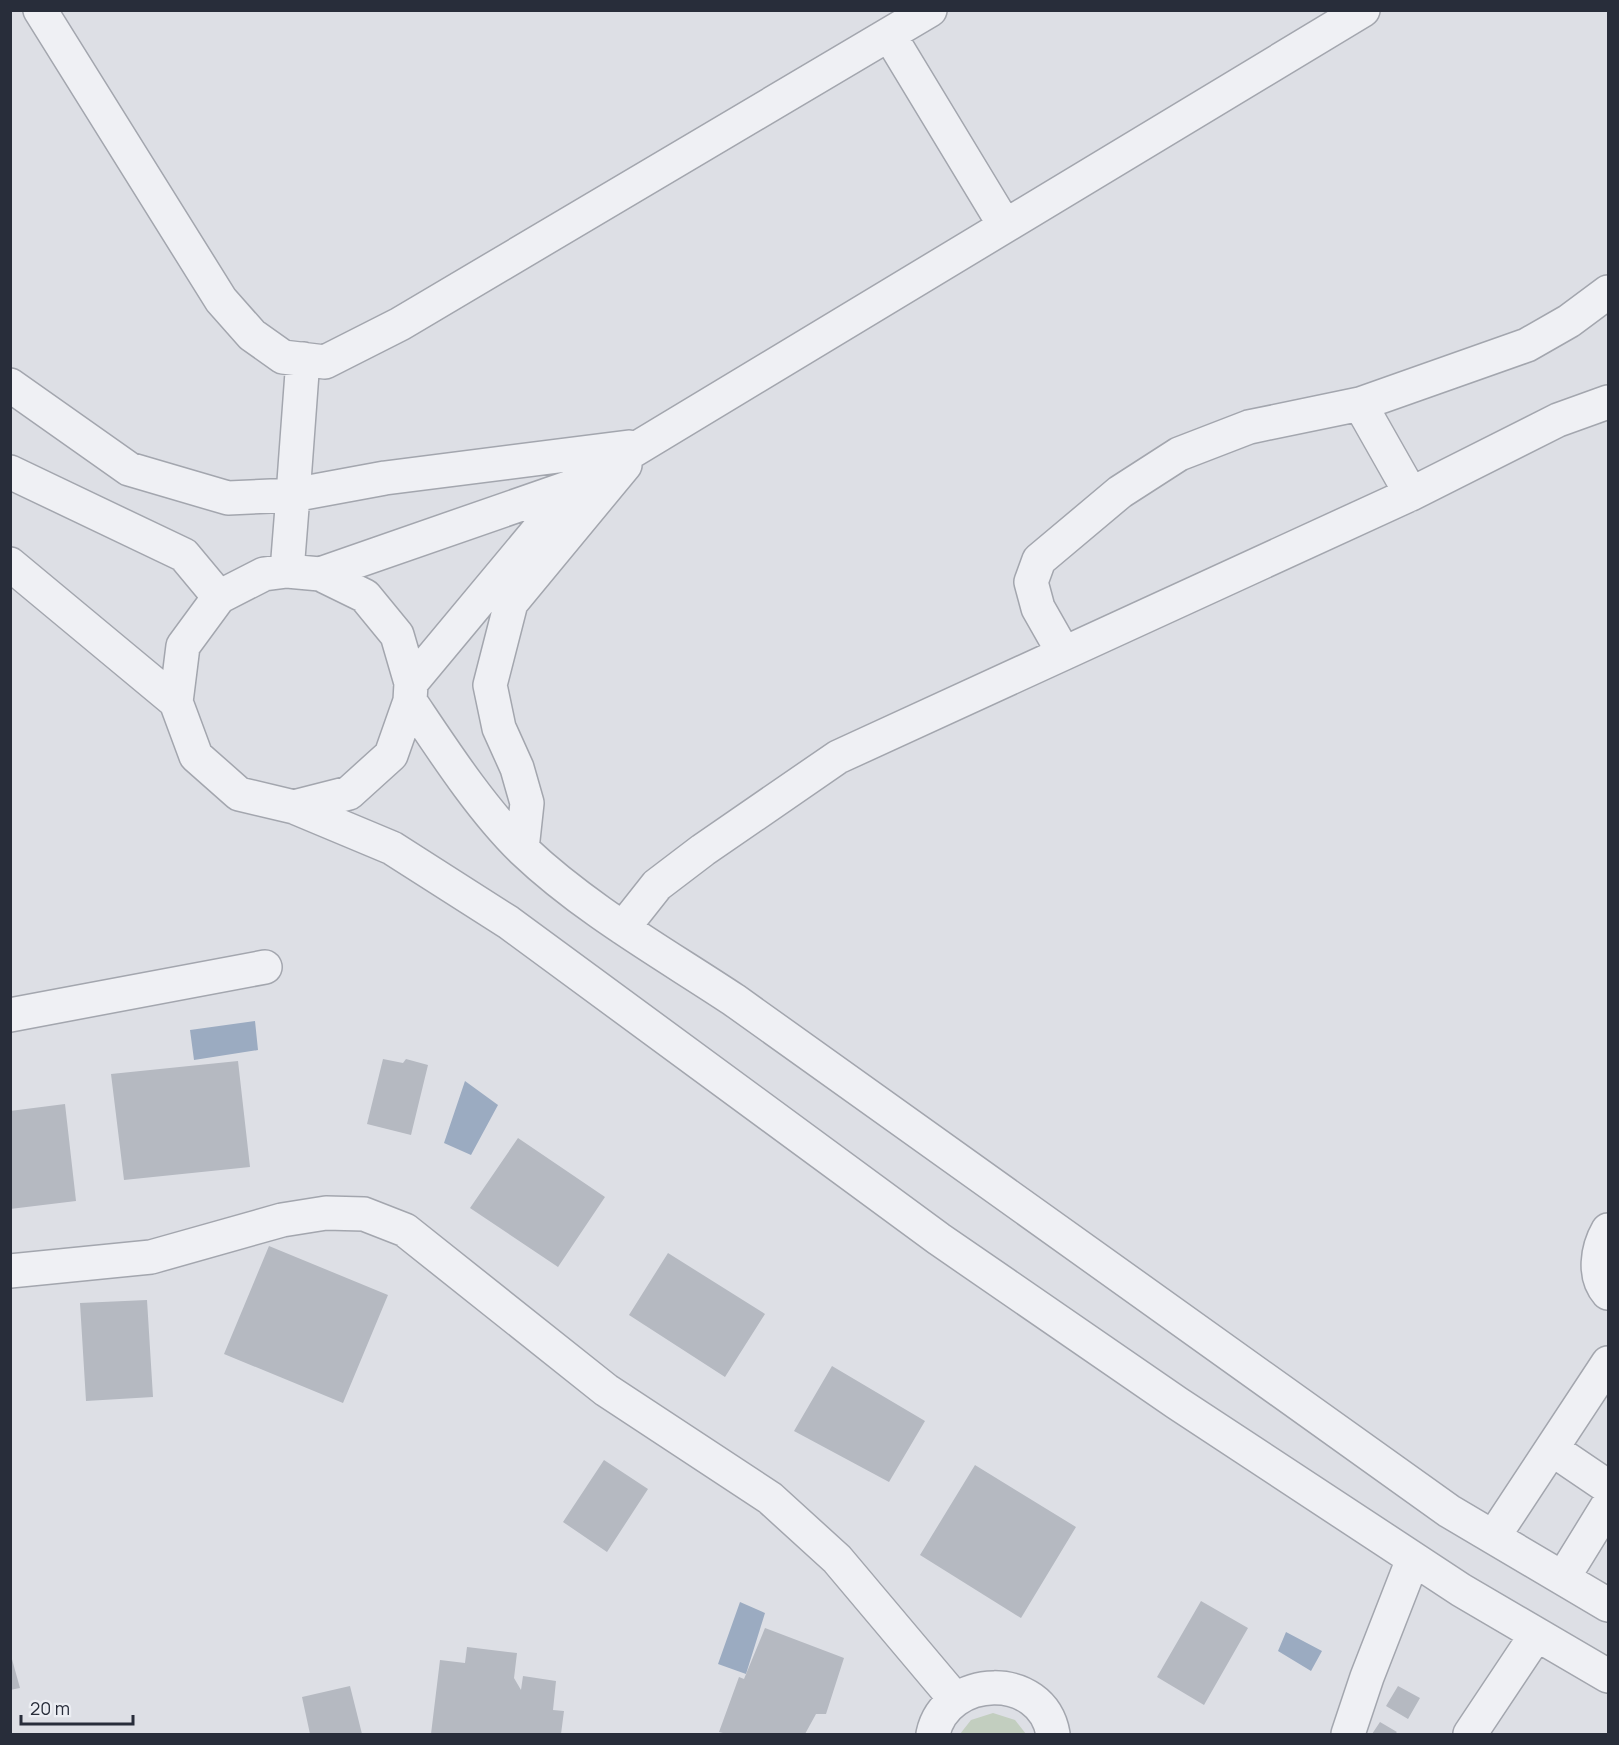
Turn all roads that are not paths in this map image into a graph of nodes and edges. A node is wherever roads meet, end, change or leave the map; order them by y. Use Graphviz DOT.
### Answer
graph roads {
  1 [pos="40,10"];
  2 [pos="930,10"];
  3 [pos="1363,10"];
  4 [pos="890,36"];
  5 [pos="1005,226"];
  6 [pos="1608,292"];
  7 [pos="303,359"];
  8 [pos="10,385"];
  9 [pos="1608,402"];
  10 [pos="1360,404"];
  11 [pos="640,446"];
  12 [pos="10,472"];
  13 [pos="576,485"];
  14 [pos="1411,494"];
  15 [pos="293,495"];
  16 [pos="10,564"];
  17 [pos="287,571"];
  18 [pos="320,574"];
  19 [pos="219,597"];
  20 [pos="1063,652"];
  21 [pos="410,692"];
  22 [pos="176,702"];
  23 [pos="294,807"];
  24 [pos="522,849"];
  25 [pos="623,928"];
  26 [pos="265,967"];
  27 [pos="10,1015"];
  28 [pos="1608,1230"];
  29 [pos="10,1271"];
  30 [pos="1608,1293"];
  31 [pos="1608,1363"];
  32 [pos="1552,1449"];
  33 [pos="1608,1487"];
  34 [pos="1608,1505"];
  35 [pos="1494,1536"];
  36 [pos="1413,1559"];
  37 [pos="1563,1578"];
  38 [pos="1608,1605"];
  39 [pos="1536,1635"];
  40 [pos="1608,1676"];
  41 [pos="955,1699"];
  42 [pos="933,1734"];
  43 [pos="1053,1734"];
  44 [pos="1348,1734"];
  45 [pos="1470,1734"];
  1 -- 7 [label="street"];
  2 -- 4 [label="street"];
  3 -- 5 [label="street"];
  4 -- 5 [label="street"];
  4 -- 7 [label="street"];
  5 -- 11 [label="street"];
  6 -- 10 [label="street"];
  7 -- 15 [label="street"];
  8 -- 15 [label="street"];
  9 -- 14 [label="street"];
  10 -- 14 [label="street"];
  10 -- 20 [label="street"];
  11 -- 13 [label="street"];
  11 -- 15 [label="street"];
  11 -- 24 [label="street"];
  12 -- 19 [label="street"];
  13 -- 18 [label="street"];
  13 -- 21 [label="street"];
  14 -- 20 [label="street"];
  15 -- 17 [label="street"];
  16 -- 22 [label="street"];
  17 -- 18 [label="street"];
  17 -- 19 [label="street"];
  18 -- 21 [label="street"];
  19 -- 22 [label="street"];
  20 -- 25 [label="street"];
  21 -- 23 [label="street"];
  21 -- 24 [label="street"];
  22 -- 23 [label="street"];
  23 -- 36 [label="street"];
  24 -- 25 [label="street"];
  25 -- 35 [label="street"];
  26 -- 27 [label="street"];
  28 -- 30 [label="street"];
  29 -- 41 [label="street"];
  31 -- 32 [label="street"];
  32 -- 33 [label="street"];
  32 -- 35 [label="street"];
  34 -- 37 [label="street"];
  35 -- 37 [label="street"];
  36 -- 39 [label="street"];
  36 -- 44 [label="street"];
  37 -- 38 [label="street"];
  39 -- 40 [label="street"];
  39 -- 45 [label="street"];
  41 -- 42 [label="street"];
  41 -- 43 [label="street"];
}
